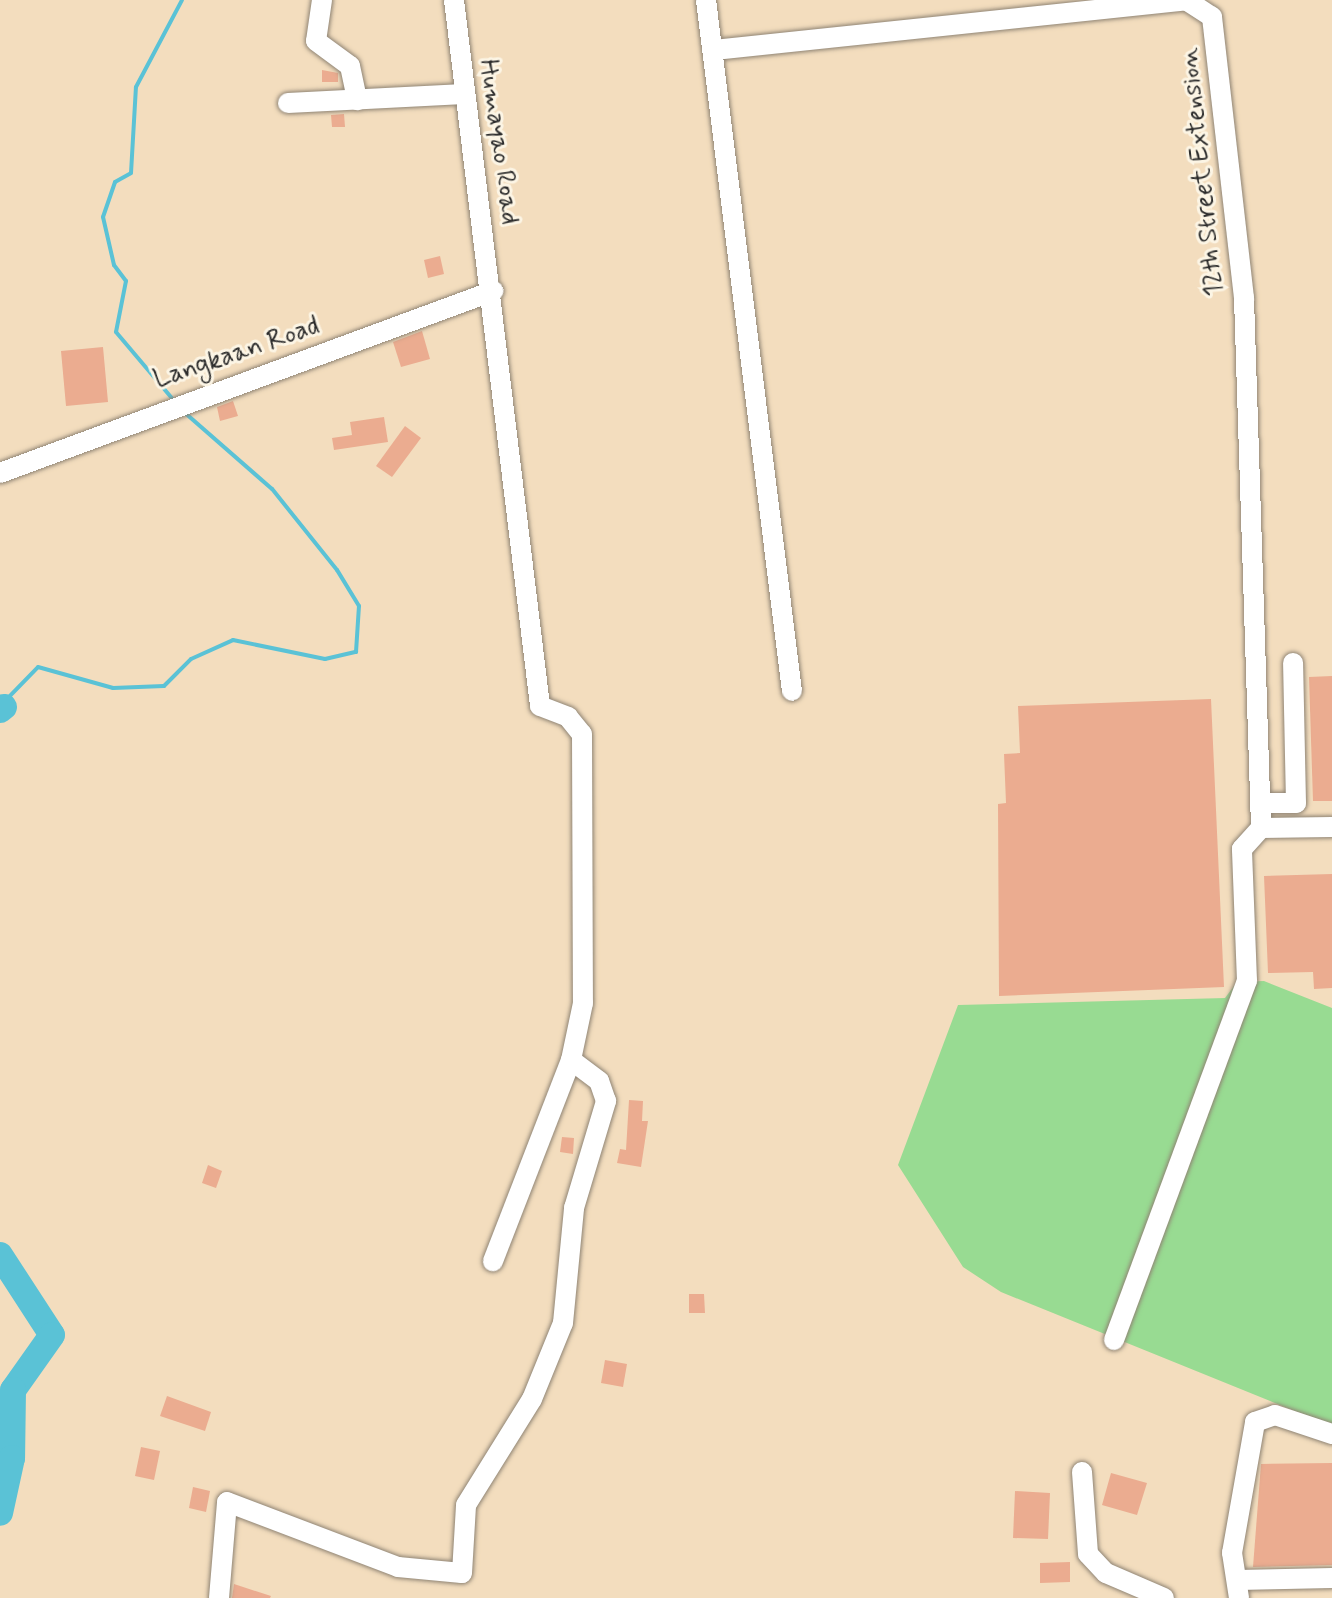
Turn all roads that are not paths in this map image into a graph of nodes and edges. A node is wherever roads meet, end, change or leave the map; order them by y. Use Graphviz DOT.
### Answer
graph roads {
  1 [pos="322,0"];
  2 [pos="454,0"];
  3 [pos="706,0"];
  4 [pos="714,50"];
  5 [pos="464,94"];
  6 [pos="357,100"];
  7 [pos="288,103"];
  8 [pos="493,291"];
  9 [pos="0,473"];
  10 [pos="1293,663"];
  11 [pos="792,691"];
  12 [pos="1260,803"];
  13 [pos="1332,827"];
  14 [pos="1261,828"];
  15 [pos="571,1060"];
  16 [pos="493,1261"];
  17 [pos="1114,1340"];
  18 [pos="1332,1434"];
  19 [pos="1082,1472"];
  20 [pos="1332,1578"];
  21 [pos="1239,1589"];
  22 [pos="219,1598"];
  23 [pos="1164,1598"];
  1 -- 6 [label="street"];
  2 -- 5 [label="street, Humayao Road"];
  3 -- 4 [label="street"];
  4 -- 11 [label="street"];
  4 -- 12 [label="street, 12th Street Extension"];
  5 -- 6 [label="street"];
  5 -- 8 [label="street, Humayao Road"];
  6 -- 7 [label="street"];
  8 -- 9 [label="street, Langkaan Road"];
  8 -- 15 [label="street, Humayao Road"];
  10 -- 12 [label="street"];
  12 -- 14 [label="street, 12th Street Extension"];
  13 -- 14 [label="street"];
  14 -- 17 [label="street"];
  15 -- 16 [label="street"];
  15 -- 22 [label="street"];
  18 -- 21 [label="street"];
  19 -- 23 [label="street"];
  20 -- 21 [label="street"];
}
